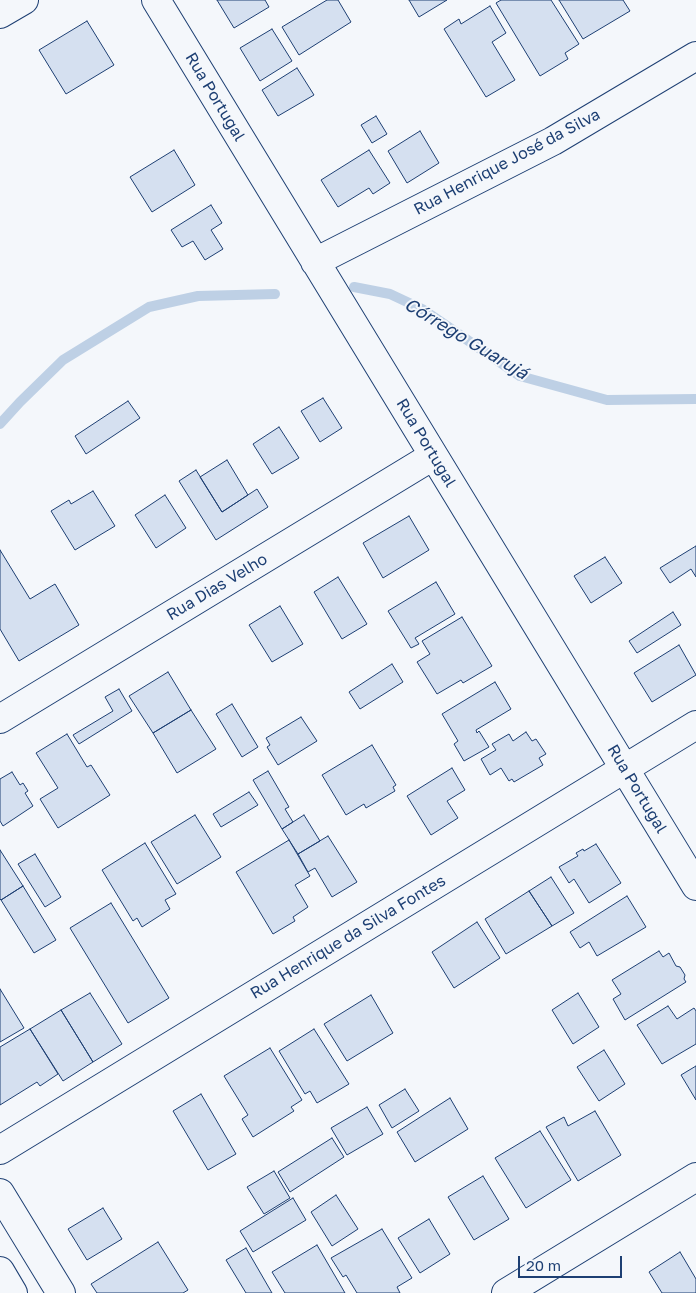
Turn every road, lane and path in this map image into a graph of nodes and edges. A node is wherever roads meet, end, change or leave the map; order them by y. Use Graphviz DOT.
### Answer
graph roads {
  1 [pos="24,0"];
  2 [pos="156,0"];
  3 [pos="0,14"];
  4 [pos="696,56"];
  5 [pos="315,262"];
  6 [pos="433,456"];
  7 [pos="0,719"];
  8 [pos="696,725"];
  9 [pos="624,769"];
  10 [pos="696,886"];
  11 [pos="0,1150"];
  12 [pos="696,1177"];
  13 [pos="0,1193"];
  14 [pos="0,1271"];
  15 [pos="13,1293"];
  16 [pos="61,1293"];
  17 [pos="506,1293"];
  1 -- 3 [label="street"];
  2 -- 5 [label="street, Rua Portugal"];
  4 -- 5 [label="street, Rua Henrique José da Silva"];
  5 -- 6 [label="street, Rua Portugal"];
  6 -- 7 [label="street, Rua Dias Velho"];
  6 -- 9 [label="street, Rua Portugal"];
  8 -- 9 [label="street, Rua Henrique da Silva Fontes"];
  9 -- 10 [label="street, Rua Portugal"];
  9 -- 11 [label="street, Rua Henrique da Silva Fontes"];
  12 -- 17 [label="street"];
  13 -- 16 [label="street"];
  14 -- 15 [label="street"];
}
